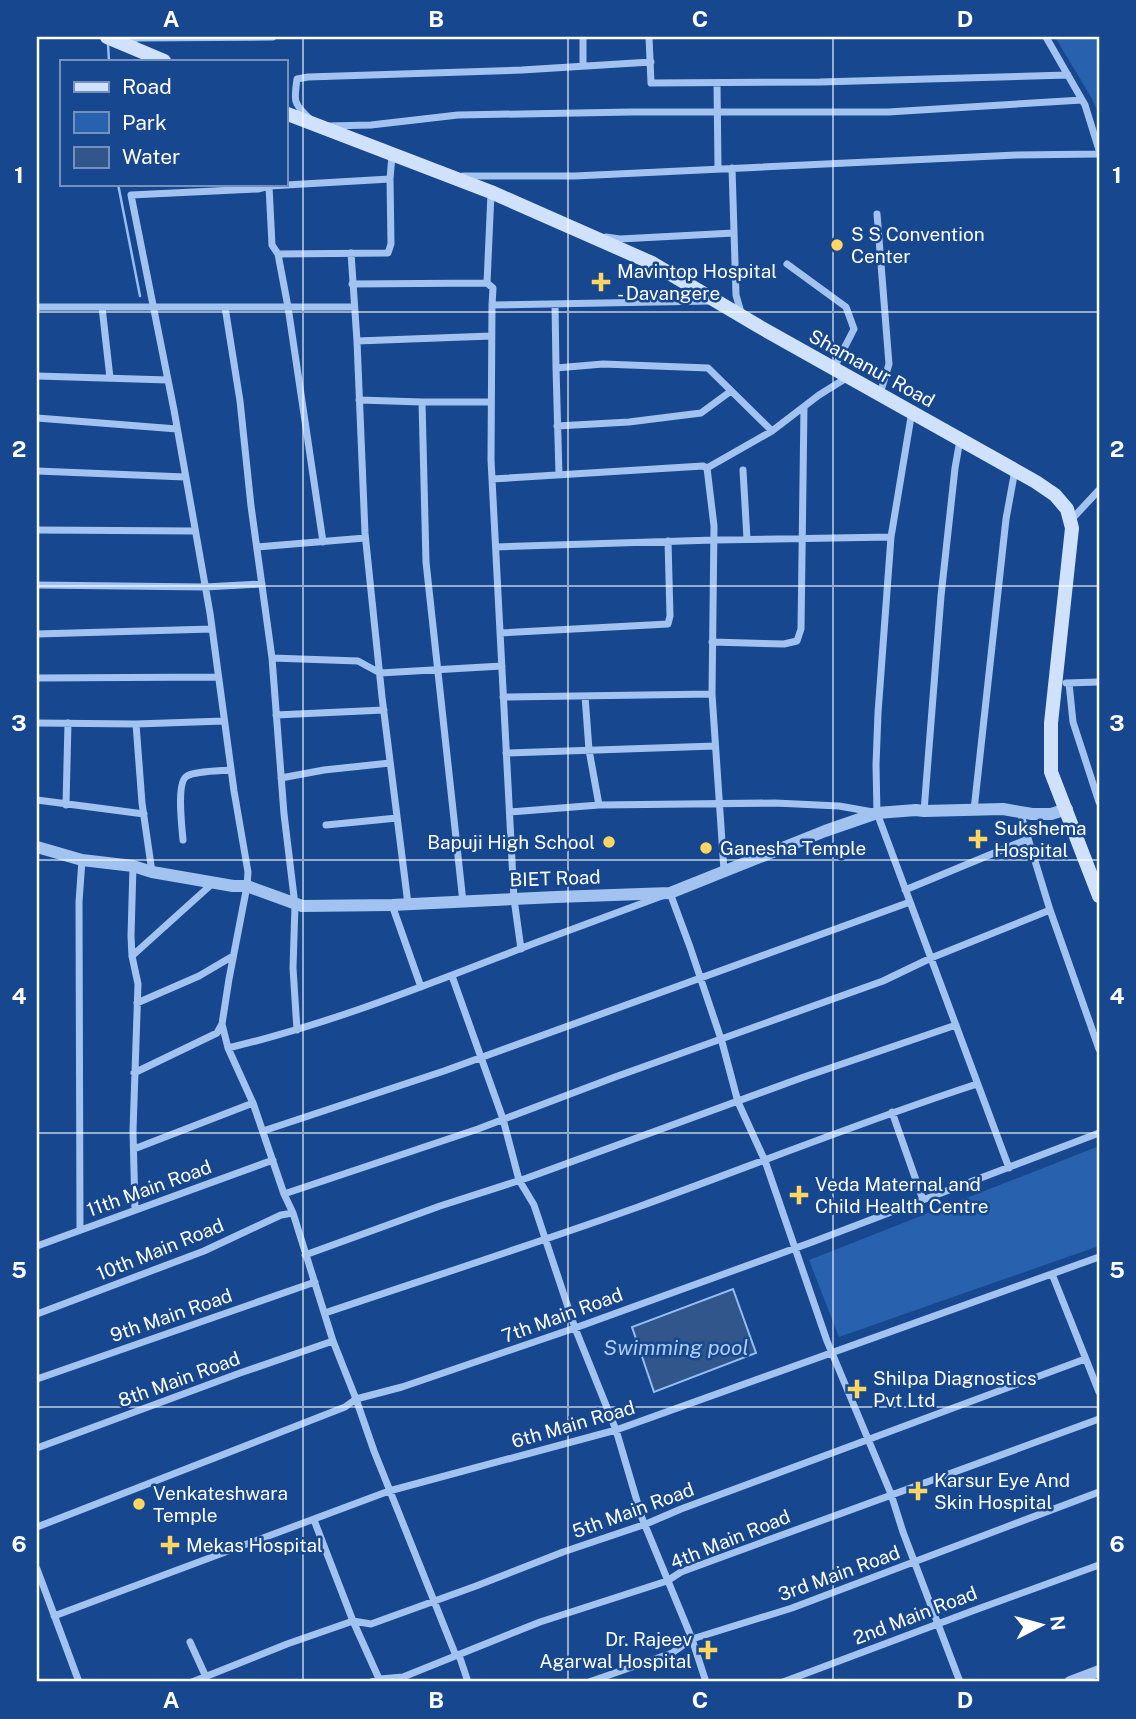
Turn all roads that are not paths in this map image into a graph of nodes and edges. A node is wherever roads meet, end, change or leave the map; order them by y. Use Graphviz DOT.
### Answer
graph roads {
  1 [pos="273,37"];
  2 [pos="583,37"];
  3 [pos="649,37"];
  4 [pos="1046,37"];
  5 [pos="113,39"];
  6 [pos="162,60"];
  7 [pos="651,62"];
  8 [pos="583,66"];
  9 [pos="1068,75"];
  10 [pos="717,83"];
  11 [pos="1082,100"];
  12 [pos="718,113"];
  13 [pos="287,114"];
  14 [pos="316,126"];
  15 [pos="1097,134"];
  16 [pos="1099,152"];
  17 [pos="392,155"];
  18 [pos="718,168"];
  19 [pos="732,168"];
  20 [pos="448,176"];
  21 [pos="390,180"];
  22 [pos="287,185"];
  23 [pos="269,186"];
  24 [pos="491,192"];
  25 [pos="877,214"];
  26 [pos="734,233"];
  27 [pos="583,234"];
  28 [pos="351,253"];
  29 [pos="278,254"];
  30 [pos="787,264"];
  31 [pos="487,283"];
  32 [pos="352,284"];
  33 [pos="716,301"];
  34 [pos="555,304"];
  35 [pos="492,305"];
  36 [pos="37,307"];
  37 [pos="102,307"];
  38 [pos="153,307"];
  39 [pos="225,307"];
  40 [pos="288,307"];
  41 [pos="354,307"];
  42 [pos="743,317"];
  43 [pos="491,336"];
  44 [pos="357,341"];
  45 [pos="556,368"];
  46 [pos="833,368"];
  47 [pos="37,376"];
  48 [pos="848,377"];
  49 [pos="110,379"];
  50 [pos="168,380"];
  51 [pos="731,391"];
  52 [pos="880,394"];
  53 [pos="359,400"];
  54 [pos="422,402"];
  55 [pos="491,402"];
  56 [pos="804,407"];
  57 [pos="912,411"];
  58 [pos="37,418"];
  59 [pos="558,426"];
  60 [pos="177,429"];
  61 [pos="772,431"];
  62 [pos="960,440"];
  63 [pos="707,468"];
  64 [pos="743,470"];
  65 [pos="1015,470"];
  66 [pos="37,471"];
  67 [pos="559,475"];
  68 [pos="185,477"];
  69 [pos="492,480"];
  70 [pos="1099,490"];
  71 [pos="1070,522"];
  72 [pos="37,530"];
  73 [pos="195,531"];
  74 [pos="891,537"];
  75 [pos="365,538"];
  76 [pos="802,539"];
  77 [pos="714,540"];
  78 [pos="747,540"];
  79 [pos="668,541"];
  80 [pos="323,542"];
  81 [pos="257,547"];
  82 [pos="496,547"];
  83 [pos="262,584"];
  84 [pos="37,585"];
  85 [pos="205,587"];
  86 [pos="212,629"];
  87 [pos="37,634"];
  88 [pos="500,634"];
  89 [pos="712,642"];
  90 [pos="272,658"];
  91 [pos="502,666"];
  92 [pos="439,670"];
  93 [pos="380,673"];
  94 [pos="217,677"];
  95 [pos="37,678"];
  96 [pos="1099,682"];
  97 [pos="1062,683"];
  98 [pos="712,694"];
  99 [pos="585,696"];
  100 [pos="503,697"];
  101 [pos="384,710"];
  102 [pos="276,715"];
  103 [pos="224,721"];
  104 [pos="37,723"];
  105 [pos="68,723"];
  106 [pos="136,723"];
  107 [pos="715,746"];
  108 [pos="589,750"];
  109 [pos="506,752"];
  110 [pos="390,763"];
  111 [pos="231,770"];
  112 [pos="281,778"];
  113 [pos="37,800"];
  114 [pos="1099,802"];
  115 [pos="66,804"];
  116 [pos="598,805"];
  117 [pos="719,805"];
  118 [pos="1066,809"];
  119 [pos="974,810"];
  120 [pos="923,811"];
  121 [pos="509,812"];
  122 [pos="1020,812"];
  123 [pos="877,813"];
  124 [pos="144,814"];
  125 [pos="397,818"];
  126 [pos="326,825"];
  127 [pos="1028,839"];
  128 [pos="183,840"];
  129 [pos="37,847"];
  130 [pos="82,860"];
  131 [pos="133,866"];
  132 [pos="724,871"];
  133 [pos="152,873"];
  134 [pos="214,883"];
  135 [pos="247,886"];
  136 [pos="905,890"];
  137 [pos="670,893"];
  138 [pos="1099,896"];
  139 [pos="514,899"];
  140 [pos="463,902"];
  141 [pos="910,902"];
  142 [pos="408,904"];
  143 [pos="295,905"];
  144 [pos="392,905"];
  145 [pos="1050,910"];
  146 [pos="521,949"];
  147 [pos="132,956"];
  148 [pos="233,956"];
  149 [pos="931,958"];
  150 [pos="452,976"];
  151 [pos="701,978"];
  152 [pos="421,987"];
  153 [pos="137,1003"];
  154 [pos="222,1024"];
  155 [pos="956,1025"];
  156 [pos="297,1030"];
  157 [pos="721,1039"];
  158 [pos="228,1048"];
  159 [pos="1099,1049"];
  160 [pos="481,1058"];
  161 [pos="134,1073"];
  162 [pos="977,1084"];
  163 [pos="253,1102"];
  164 [pos="738,1102"];
  165 [pos="892,1112"];
  166 [pos="503,1119"];
  167 [pos="263,1131"];
  168 [pos="1099,1133"];
  169 [pos="134,1149"];
  170 [pos="272,1160"];
  171 [pos="765,1161"];
  172 [pos="1009,1168"];
  173 [pos="519,1180"];
  174 [pos="284,1194"];
  175 [pos="923,1200"];
  176 [pos="135,1210"];
  177 [pos="293,1213"];
  178 [pos="80,1230"];
  179 [pos="545,1240"];
  180 [pos="37,1247"];
  181 [pos="796,1248"];
  182 [pos="305,1255"];
  183 [pos="1099,1257"];
  184 [pos="1052,1274"];
  185 [pos="315,1282"];
  186 [pos="325,1313"];
  187 [pos="37,1314"];
  188 [pos="575,1328"];
  189 [pos="333,1341"];
  190 [pos="832,1353"];
  191 [pos="1085,1359"];
  192 [pos="37,1379"];
  193 [pos="1099,1392"];
  194 [pos="356,1399"];
  195 [pos="1099,1419"];
  196 [pos="616,1430"];
  197 [pos="868,1439"];
  198 [pos="37,1448"];
  199 [pos="389,1491"];
  200 [pos="1099,1492"];
  201 [pos="891,1494"];
  202 [pos="314,1520"];
  203 [pos="646,1524"];
  204 [pos="37,1527"];
  205 [pos="915,1562"];
  206 [pos="1099,1565"];
  207 [pos="37,1569"];
  208 [pos="667,1581"];
  209 [pos="435,1601"];
  210 [pos="54,1616"];
  211 [pos="352,1621"];
  212 [pos="939,1624"];
  213 [pos="692,1639"];
  214 [pos="190,1642"];
  215 [pos="459,1655"];
  216 [pos="1099,1671"];
  217 [pos="206,1677"];
  218 [pos="377,1681"];
  219 [pos="79,1682"];
  220 [pos="192,1682"];
  221 [pos="468,1682"];
  222 [pos="589,1682"];
  223 [pos="706,1682"];
  224 [pos="783,1682"];
  225 [pos="960,1682"];
  226 [pos="1070,1682"];
  1 -- 5 [label="street"];
  2 -- 8 [label="street"];
  3 -- 7 [label="street"];
  4 -- 9 [label="street"];
  5 -- 6 [label="main road"];
  7 -- 8 [label="street"];
  7 -- 10 [label="street"];
  8 -- 14 [label="street"];
  9 -- 10 [label="street"];
  9 -- 11 [label="street"];
  10 -- 12 [label="street"];
  11 -- 12 [label="street"];
  11 -- 15 [label="street"];
  12 -- 14 [label="street"];
  12 -- 18 [label="street"];
  13 -- 14 [label="main road, Shamanur Road"];
  14 -- 17 [label="main road, Shamanur Road"];
  15 -- 16 [label="street"];
  16 -- 19 [label="street"];
  17 -- 20 [label="main road, Shamanur Road"];
  17 -- 21 [label="street"];
  18 -- 19 [label="street"];
  18 -- 20 [label="street"];
  19 -- 26 [label="street"];
  20 -- 24 [label="main road, Shamanur Road"];
  21 -- 22 [label="street"];
  21 -- 28 [label="street"];
  23 -- 29 [label="street"];
  23 -- 38 [label="street"];
  24 -- 27 [label="main road, Shamanur Road"];
  24 -- 31 [label="street"];
  25 -- 52 [label="street"];
  26 -- 27 [label="street"];
  26 -- 42 [label="street"];
  27 -- 33 [label="main road, Shamanur Road"];
  28 -- 29 [label="street"];
  28 -- 32 [label="street"];
  29 -- 40 [label="street"];
  30 -- 46 [label="street"];
  31 -- 32 [label="street"];
  31 -- 35 [label="street"];
  32 -- 41 [label="street"];
  33 -- 34 [label="street"];
  33 -- 42 [label="main road, Shamanur Road"];
  34 -- 35 [label="street"];
  34 -- 45 [label="street"];
  35 -- 43 [label="street"];
  36 -- 37 [label="street"];
  37 -- 38 [label="street"];
  37 -- 49 [label="street"];
  38 -- 39 [label="street"];
  38 -- 50 [label="street"];
  39 -- 40 [label="street"];
  39 -- 81 [label="street"];
  40 -- 41 [label="street"];
  40 -- 80 [label="street"];
  41 -- 44 [label="street"];
  42 -- 46 [label="main road, Shamanur Road"];
  43 -- 44 [label="street"];
  43 -- 55 [label="street"];
  44 -- 53 [label="street"];
  45 -- 51 [label="street"];
  45 -- 59 [label="street"];
  46 -- 48 [label="main road, Shamanur Road"];
  47 -- 49 [label="street"];
  48 -- 52 [label="main road, Shamanur Road"];
  48 -- 56 [label="street"];
  49 -- 50 [label="street"];
  50 -- 60 [label="street"];
  51 -- 59 [label="street"];
  51 -- 61 [label="street"];
  52 -- 57 [label="main road, Shamanur Road"];
  53 -- 54 [label="street"];
  53 -- 75 [label="street"];
  54 -- 55 [label="street"];
  54 -- 92 [label="street"];
  55 -- 69 [label="street"];
  56 -- 61 [label="street"];
  56 -- 76 [label="street"];
  57 -- 62 [label="main road, Shamanur Road"];
  57 -- 74 [label="street"];
  58 -- 60 [label="street"];
  59 -- 67 [label="street"];
  60 -- 68 [label="street"];
  61 -- 63 [label="street"];
  62 -- 65 [label="main road, Shamanur Road"];
  62 -- 120 [label="street"];
  63 -- 67 [label="street"];
  63 -- 77 [label="street"];
  64 -- 78 [label="street"];
  65 -- 71 [label="main road, Shamanur Road"];
  65 -- 119 [label="street"];
  66 -- 68 [label="street"];
  67 -- 69 [label="street"];
  68 -- 73 [label="street"];
  69 -- 82 [label="street"];
  70 -- 71 [label="street"];
  71 -- 97 [label="main road"];
  72 -- 73 [label="street"];
  73 -- 85 [label="street"];
  74 -- 76 [label="street"];
  74 -- 123 [label="street"];
  75 -- 80 [label="street"];
  75 -- 93 [label="street"];
  76 -- 78 [label="street"];
  76 -- 89 [label="street"];
  77 -- 78 [label="street"];
  77 -- 79 [label="street"];
  77 -- 89 [label="street"];
  79 -- 82 [label="street"];
  79 -- 88 [label="street"];
  80 -- 81 [label="street"];
  81 -- 83 [label="street"];
  82 -- 88 [label="street"];
  83 -- 85 [label="street"];
  83 -- 90 [label="street"];
  84 -- 85 [label="street"];
  85 -- 86 [label="street"];
  86 -- 87 [label="street"];
  86 -- 94 [label="street"];
  88 -- 91 [label="street"];
  89 -- 98 [label="street"];
  90 -- 93 [label="street"];
  90 -- 102 [label="street"];
  91 -- 92 [label="street"];
  91 -- 100 [label="street"];
  92 -- 93 [label="street"];
  92 -- 140 [label="street"];
  93 -- 101 [label="street"];
  94 -- 95 [label="street"];
  94 -- 103 [label="street"];
  96 -- 97 [label="street"];
  97 -- 114 [label="street"];
  97 -- 118 [label="main road"];
  98 -- 99 [label="street"];
  98 -- 107 [label="street"];
  99 -- 100 [label="street"];
  99 -- 108 [label="street"];
  100 -- 109 [label="street"];
  101 -- 102 [label="street"];
  101 -- 110 [label="street"];
  102 -- 112 [label="street"];
  103 -- 106 [label="street"];
  103 -- 111 [label="street"];
  104 -- 105 [label="street"];
  105 -- 106 [label="street"];
  105 -- 115 [label="street"];
  106 -- 124 [label="street"];
  107 -- 108 [label="street"];
  107 -- 117 [label="street"];
  108 -- 109 [label="street"];
  108 -- 116 [label="street"];
  109 -- 121 [label="street"];
  110 -- 112 [label="street"];
  110 -- 125 [label="street"];
  111 -- 128 [label="street"];
  111 -- 135 [label="street"];
  112 -- 143 [label="street"];
  113 -- 115 [label="street"];
  115 -- 124 [label="street"];
  116 -- 117 [label="street"];
  116 -- 121 [label="street"];
  117 -- 123 [label="street"];
  117 -- 132 [label="street"];
  118 -- 122 [label="street, BIET Road"];
  118 -- 138 [label="main road"];
  119 -- 120 [label="street, BIET Road"];
  119 -- 122 [label="street, BIET Road"];
  120 -- 123 [label="street, BIET Road"];
  121 -- 139 [label="street"];
  122 -- 127 [label="street"];
  123 -- 132 [label="street, BIET Road"];
  123 -- 136 [label="street"];
  124 -- 133 [label="street"];
  125 -- 126 [label="street"];
  125 -- 142 [label="street"];
  127 -- 136 [label="street"];
  127 -- 145 [label="street"];
  129 -- 130 [label="street, BIET Road"];
  130 -- 131 [label="street, BIET Road"];
  130 -- 178 [label="street"];
  131 -- 133 [label="street, BIET Road"];
  131 -- 147 [label="street"];
  132 -- 137 [label="street, BIET Road"];
  133 -- 134 [label="street, BIET Road"];
  134 -- 135 [label="street, BIET Road"];
  134 -- 147 [label="street"];
  135 -- 143 [label="street, BIET Road"];
  135 -- 148 [label="street"];
  136 -- 141 [label="street"];
  137 -- 139 [label="street, BIET Road"];
  137 -- 146 [label="street"];
  137 -- 151 [label="street"];
  139 -- 140 [label="street, BIET Road"];
  139 -- 146 [label="street"];
  140 -- 142 [label="street, BIET Road"];
  141 -- 149 [label="street"];
  141 -- 151 [label="street"];
  142 -- 144 [label="street, BIET Road"];
  143 -- 144 [label="street, BIET Road"];
  143 -- 156 [label="street"];
  144 -- 152 [label="street"];
  145 -- 149 [label="street"];
  145 -- 159 [label="street"];
  146 -- 150 [label="street"];
  147 -- 153 [label="street"];
  148 -- 153 [label="street"];
  148 -- 154 [label="street"];
  149 -- 155 [label="street"];
  149 -- 157 [label="street"];
  150 -- 152 [label="street"];
  150 -- 160 [label="street"];
  151 -- 157 [label="street"];
  151 -- 160 [label="street"];
  152 -- 156 [label="street"];
  153 -- 161 [label="street"];
  154 -- 158 [label="street"];
  154 -- 161 [label="street"];
  155 -- 162 [label="street"];
  155 -- 164 [label="street"];
  156 -- 158 [label="street"];
  157 -- 164 [label="street"];
  157 -- 166 [label="street"];
  158 -- 163 [label="street"];
  160 -- 166 [label="street"];
  160 -- 167 [label="street"];
  161 -- 169 [label="street"];
  162 -- 165 [label="street"];
  162 -- 172 [label="street"];
  163 -- 167 [label="street"];
  163 -- 169 [label="street"];
  164 -- 171 [label="street"];
  164 -- 173 [label="street"];
  165 -- 171 [label="street"];
  165 -- 175 [label="street"];
  166 -- 173 [label="street"];
  166 -- 174 [label="street"];
  167 -- 170 [label="street"];
  168 -- 172 [label="street, 7th Main Road"];
  169 -- 176 [label="street"];
  170 -- 174 [label="street"];
  170 -- 176 [label="street, 11th Main Road"];
  171 -- 179 [label="street"];
  171 -- 181 [label="street"];
  172 -- 175 [label="street, 7th Main Road"];
  173 -- 179 [label="street"];
  173 -- 182 [label="street"];
  174 -- 177 [label="street"];
  175 -- 181 [label="street, 7th Main Road"];
  176 -- 178 [label="street, 11th Main Road"];
  177 -- 182 [label="street"];
  177 -- 187 [label="street, 10th Main Road"];
  178 -- 180 [label="street, 11th Main Road"];
  179 -- 186 [label="street"];
  179 -- 188 [label="street"];
  181 -- 188 [label="street, 7th Main Road"];
  181 -- 190 [label="street"];
  182 -- 185 [label="street"];
  183 -- 184 [label="street, 6th Main Road"];
  184 -- 190 [label="street, 6th Main Road"];
  184 -- 191 [label="street"];
  185 -- 186 [label="street"];
  185 -- 192 [label="street, 9th Main Road"];
  186 -- 189 [label="street"];
  188 -- 194 [label="street, 7th Main Road"];
  188 -- 196 [label="street"];
  189 -- 194 [label="street"];
  189 -- 198 [label="street, 8th Main Road"];
  190 -- 196 [label="street, 6th Main Road"];
  190 -- 197 [label="street"];
  191 -- 193 [label="street"];
  191 -- 197 [label="street, 5th Main Road"];
  194 -- 199 [label="street"];
  194 -- 204 [label="street, 7th Main Road"];
  195 -- 201 [label="street, 4th Main Road"];
  196 -- 199 [label="street, 6th Main Road"];
  196 -- 203 [label="street"];
  197 -- 201 [label="street"];
  197 -- 203 [label="street, 5th Main Road"];
  199 -- 202 [label="street, 6th Main Road"];
  199 -- 209 [label="street"];
  200 -- 205 [label="street, 3rd Main Road"];
  201 -- 205 [label="street"];
  201 -- 208 [label="street, 4th Main Road"];
  202 -- 210 [label="street, 6th Main Road"];
  202 -- 211 [label="street"];
  203 -- 208 [label="street"];
  203 -- 209 [label="street, 5th Main Road"];
  205 -- 212 [label="street"];
  205 -- 213 [label="street, 3rd Main Road"];
  206 -- 212 [label="street, 2nd Main Road"];
  207 -- 210 [label="street"];
  208 -- 213 [label="street"];
  208 -- 215 [label="street, 4th Main Road"];
  209 -- 211 [label="street, 5th Main Road"];
  209 -- 215 [label="street"];
  210 -- 219 [label="street"];
  211 -- 217 [label="street, 5th Main Road"];
  211 -- 218 [label="street"];
  212 -- 224 [label="street, 2nd Main Road"];
  212 -- 225 [label="street"];
  213 -- 222 [label="street, 3rd Main Road"];
  213 -- 223 [label="street"];
  214 -- 217 [label="street"];
  215 -- 218 [label="street, 4th Main Road"];
  215 -- 221 [label="street"];
  216 -- 226 [label="street"];
  217 -- 220 [label="street, 5th Main Road"];
}
